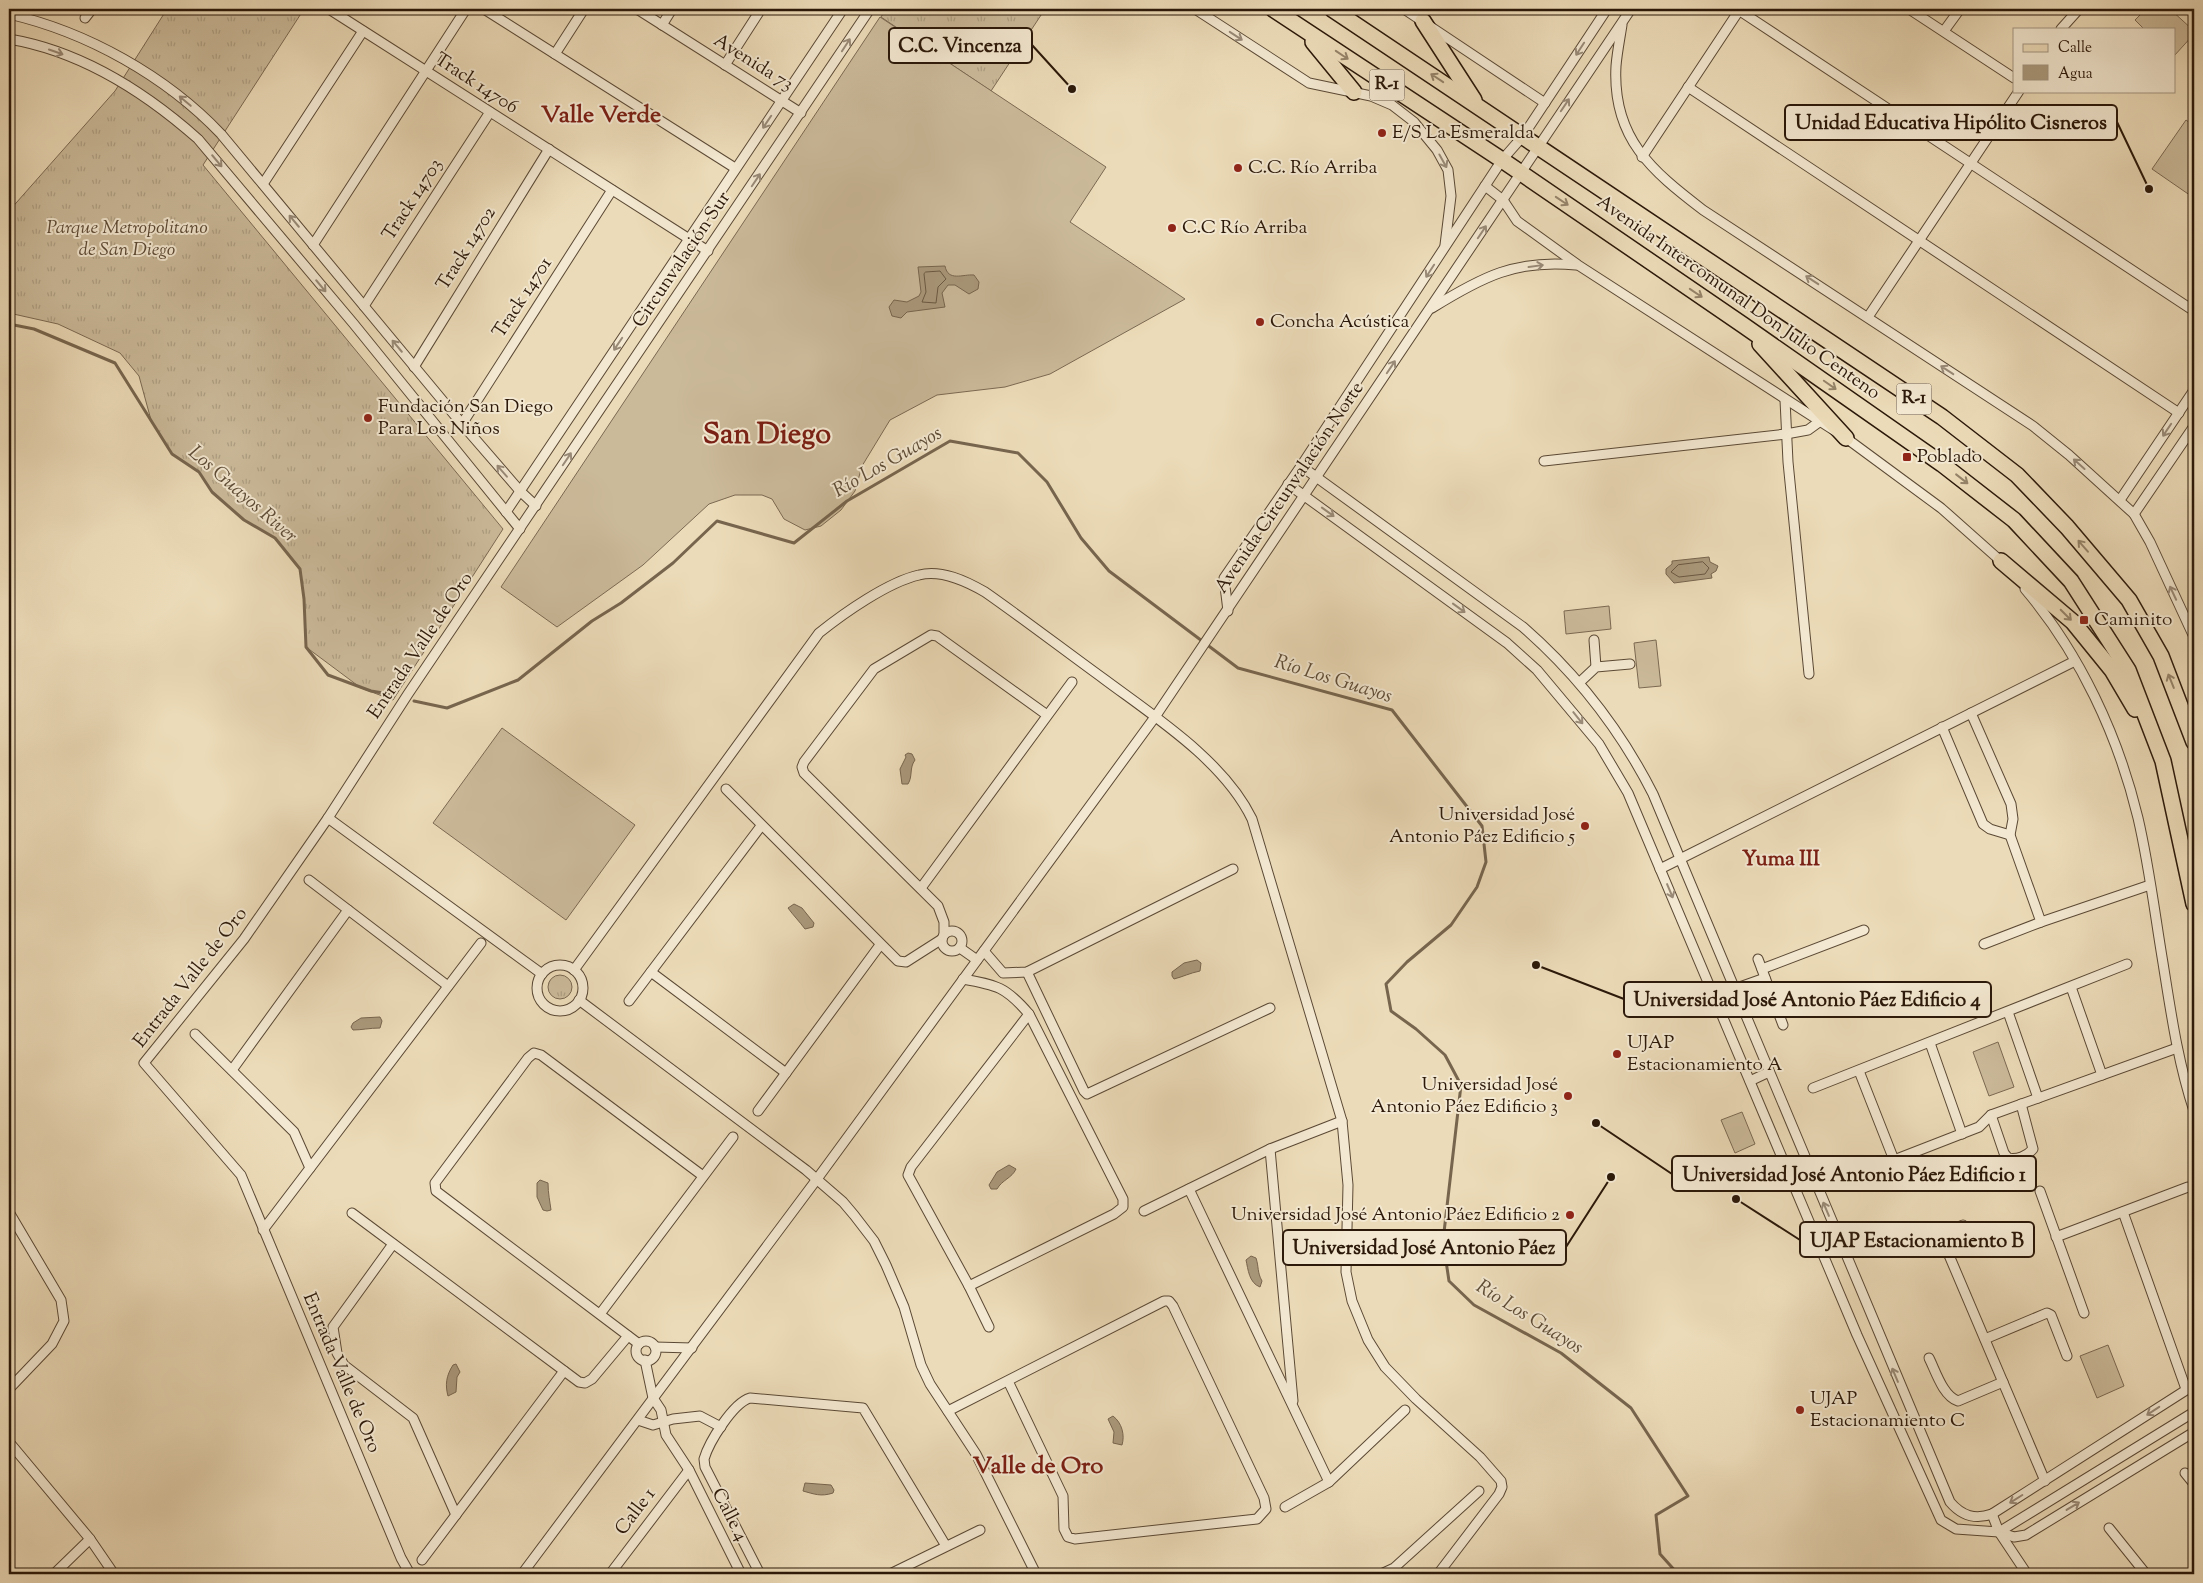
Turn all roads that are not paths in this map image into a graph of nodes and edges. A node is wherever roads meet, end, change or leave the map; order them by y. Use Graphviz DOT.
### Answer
graph roads {
  1 [pos="92,9"];
  2 [pos="328,9"];
  3 [pos="466,9"];
  4 [pos="484,9"];
  5 [pos="584,9"];
  6 [pos="637,9"];
  7 [pos="672,9"];
  8 [pos="761,9"];
  9 [pos="843,9"];
  10 [pos="870,9"];
  11 [pos="1195,9"];
  12 [pos="1273,9"];
  13 [pos="1332,9"];
  14 [pos="1404,9"];
  15 [pos="1607,9"];
  16 [pos="1631,9"];
  17 [pos="1739,9"];
  18 [pos="1909,9"];
  19 [pos="1960,9"];
  20 [pos="2079,9"];
  21 [pos="9,14"];
  22 [pos="85,18"];
  23 [pos="1422,21"];
  24 [pos="1623,21"];
  25 [pos="662,25"];
  26 [pos="2062,28"];
  27 [pos="1303,29"];
  28 [pos="363,31"];
  29 [pos="1944,31"];
  30 [pos="9,39"];
  31 [pos="555,54"];
  32 [pos="725,65"];
  33 [pos="426,71"];
  34 [pos="2013,77"];
  35 [pos="1688,87"];
  36 [pos="1354,92"];
  37 [pos="2019,92"];
  38 [pos="781,101"];
  39 [pos="1545,103"];
  40 [pos="1478,105"];
  41 [pos="490,112"];
  42 [pos="801,113"];
  43 [pos="1522,136"];
  44 [pos="1538,146"];
  45 [pos="549,149"];
  46 [pos="1642,157"];
  47 [pos="1502,160"];
  48 [pos="1971,163"];
  49 [pos="735,168"];
  50 [pos="1522,173"];
  51 [pos="263,184"];
  52 [pos="1485,186"];
  53 [pos="612,190"];
  54 [pos="1503,200"];
  55 [pos="689,239"];
  56 [pos="1919,240"];
  57 [pos="313,245"];
  58 [pos="1445,247"];
  59 [pos="708,251"];
  60 [pos="1578,265"];
  61 [pos="364,306"];
  62 [pos="1428,311"];
  63 [pos="2194,311"];
  64 [pos="1868,317"];
  65 [pos="1742,324"];
  66 [pos="414,367"];
  67 [pos="2194,390"];
  68 [pos="1785,400"];
  69 [pos="2179,413"];
  70 [pos="1819,422"];
  71 [pos="462,424"];
  72 [pos="2194,426"];
  73 [pos="1786,434"];
  74 [pos="1846,438"];
  75 [pos="1544,461"];
  76 [pos="1301,466"];
  77 [pos="1317,477"];
  78 [pos="1288,484"];
  79 [pos="520,491"];
  80 [pos="1305,495"];
  81 [pos="2120,500"];
  82 [pos="536,506"];
  83 [pos="506,512"];
  84 [pos="2134,514"];
  85 [pos="520,529"];
  86 [pos="2001,561"];
  87 [pos="1228,611"];
  88 [pos="2194,637"];
  89 [pos="1594,640"];
  90 [pos="2076,661"];
  91 [pos="1630,664"];
  92 [pos="1596,667"];
  93 [pos="1809,674"];
  94 [pos="1072,682"];
  95 [pos="1580,682"];
  96 [pos="1971,713"];
  97 [pos="1047,715"];
  98 [pos="1155,717"];
  99 [pos="1942,727"];
  100 [pos="2194,742"];
  101 [pos="2158,750"];
  102 [pos="726,789"];
  103 [pos="328,818"];
  104 [pos="761,826"];
  105 [pos="2010,836"];
  106 [pos="1679,858"];
  107 [pos="1233,869"];
  108 [pos="1660,869"];
  109 [pos="309,880"];
  110 [pos="2150,885"];
  111 [pos="921,888"];
  112 [pos="2194,904"];
  113 [pos="348,910"];
  114 [pos="2041,922"];
  115 [pos="1864,930"];
  116 [pos="943,936"];
  117 [pos="481,943"];
  118 [pos="880,944"];
  119 [pos="1984,944"];
  120 [pos="960,948"];
  121 [pos="984,951"];
  122 [pos="1758,959"];
  123 [pos="977,960"];
  124 [pos="2127,964"];
  125 [pos="574,970"];
  126 [pos="651,972"];
  127 [pos="1027,972"];
  128 [pos="1004,973"];
  129 [pos="1763,973"];
  130 [pos="542,974"];
  131 [pos="963,979"];
  132 [pos="997,985"];
  133 [pos="448,986"];
  134 [pos="2071,987"];
  135 [pos="1734,989"];
  136 [pos="579,1000"];
  137 [pos="629,1002"];
  138 [pos="1270,1008"];
  139 [pos="2008,1012"];
  140 [pos="1029,1014"];
  141 [pos="1782,1024"];
  142 [pos="195,1034"];
  143 [pos="1930,1043"];
  144 [pos="2177,1048"];
  145 [pos="232,1070"];
  146 [pos="1859,1071"];
  147 [pos="1769,1072"];
  148 [pos="786,1073"];
  149 [pos="2102,1075"];
  150 [pos="1750,1081"];
  151 [pos="1813,1088"];
  152 [pos="2038,1098"];
  153 [pos="2021,1104"];
  154 [pos="758,1111"];
  155 [pos="2194,1111"];
  156 [pos="1991,1115"];
  157 [pos="1342,1121"];
  158 [pos="1962,1134"];
  159 [pos="733,1137"];
  160 [pos="1270,1149"];
  161 [pos="1894,1160"];
  162 [pos="310,1168"];
  163 [pos="704,1176"];
  164 [pos="1853,1176"];
  165 [pos="817,1179"];
  166 [pos="2188,1187"];
  167 [pos="1189,1189"];
  168 [pos="2040,1191"];
  169 [pos="1144,1211"];
  170 [pos="9,1212"];
  171 [pos="2123,1212"];
  172 [pos="352,1213"];
  173 [pos="1963,1225"];
  174 [pos="263,1230"];
  175 [pos="1940,1234"];
  176 [pos="2056,1236"];
  177 [pos="393,1244"];
  178 [pos="1896,1252"];
  179 [pos="969,1286"];
  180 [pos="2084,1313"];
  181 [pos="600,1314"];
  182 [pos="989,1327"];
  183 [pos="628,1336"];
  184 [pos="1985,1339"];
  185 [pos="639,1344"];
  186 [pos="655,1347"];
  187 [pos="692,1348"];
  188 [pos="2066,1356"];
  189 [pos="1930,1358"];
  190 [pos="645,1360"];
  191 [pos="564,1371"];
  192 [pos="1008,1381"];
  193 [pos="2002,1382"];
  194 [pos="2190,1387"];
  195 [pos="9,1388"];
  196 [pos="653,1398"];
  197 [pos="1293,1408"];
  198 [pos="1405,1410"];
  199 [pos="948,1411"];
  200 [pos="2194,1412"];
  201 [pos="638,1420"];
  202 [pos="662,1421"];
  203 [pos="721,1427"];
  204 [pos="2194,1432"];
  205 [pos="9,1442"];
  206 [pos="688,1470"];
  207 [pos="2185,1472"];
  208 [pos="2045,1481"];
  209 [pos="1329,1482"];
  210 [pos="2194,1484"];
  211 [pos="1479,1491"];
  212 [pos="1285,1508"];
  213 [pos="1992,1514"];
  214 [pos="456,1515"];
  215 [pos="2109,1528"];
  216 [pos="980,1530"];
  217 [pos="1998,1532"];
  218 [pos="90,1539"];
  219 [pos="946,1546"];
  220 [pos="422,1560"];
  221 [pos="54,1574"];
  222 [pos="114,1574"];
  223 [pos="410,1574"];
  224 [pos="522,1574"];
  225 [pos="610,1574"];
  226 [pos="741,1574"];
  227 [pos="760,1574"];
  228 [pos="890,1574"];
  229 [pos="1036,1574"];
  230 [pos="1381,1574"];
  231 [pos="1438,1574"];
  232 [pos="2027,1574"];
  233 [pos="2146,1574"];
  1 -- 22 [label="street"];
  2 -- 28 [label="street, Track 14706"];
  3 -- 33 [label="street"];
  4 -- 31 [label="street"];
  5 -- 31 [label="street"];
  6 -- 25 [label="street, Avenida 73"];
  7 -- 25 [label="street"];
  8 -- 32 [label="street"];
  9 -- 38 [label="street, Circunvalación Sur"];
  42 -- 10 [label="street, Circunvalación Sur, one-way"];
  11 -- 36 [label="street, one-way"];
  12 -- 27 [label="main road, Avenida Intercomunal Don Julio Centeno / R-1"];
  40 -- 13 [label="main road, Avenida Intercomunal Don Julio Centeno / R-1, one-way"];
  14 -- 23 [label="street"];
  15 -- 39 [label="street, Avenida Circunvalación Norte, one-way"];
  16 -- 24 [label="street, Avenida Circunvalación Norte"];
  17 -- 35 [label="street"];
  17 -- 48 [label="street"];
  18 -- 29 [label="street"];
  19 -- 29 [label="street"];
  20 -- 26 [label="street"];
  51 -- 21 [label="street, one-way"];
  23 -- 39 [label="street"];
  23 -- 40 [label="main road"];
  44 -- 24 [label="street, Avenida Circunvalación Norte, one-way"];
  24 -- 46 [label="street"];
  25 -- 32 [label="street, Avenida 73"];
  27 -- 36 [label="main road"];
  27 -- 47 [label="main road, Avenida Intercomunal Don Julio Centeno / R-1, one-way"];
  28 -- 33 [label="street, Track 14706"];
  28 -- 51 [label="street"];
  29 -- 34 [label="street"];
  30 -- 83 [label="street, one-way"];
  31 -- 49 [label="street"];
  32 -- 38 [label="street, Avenida 73"];
  33 -- 41 [label="street, Track 14706"];
  33 -- 57 [label="street"];
  35 -- 46 [label="street"];
  35 -- 56 [label="street"];
  36 -- 58 [label="street, one-way"];
  37 -- 48 [label="street"];
  38 -- 42 [label="street, Avenida 73"];
  38 -- 49 [label="street, Circunvalación Sur, one-way"];
  39 -- 43 [label="street, Avenida Circunvalación Norte"];
  40 -- 43 [label="main road, Avenida Intercomunal Don Julio Centeno / R-1"];
  41 -- 45 [label="street, Track 14706"];
  41 -- 61 [label="street, Track 14703"];
  59 -- 42 [label="street, Circunvalación Sur, one-way"];
  43 -- 44 [label="main road, Avenida Intercomunal Don Julio Centeno / R-1"];
  43 -- 47 [label="street, Avenida Circunvalación Norte"];
  44 -- 50 [label="street, Avenida Circunvalación Norte"];
  100 -- 44 [label="main road, Avenida Intercomunal Don Julio Centeno / R-1, one-way"];
  45 -- 53 [label="street, Track 14706"];
  45 -- 66 [label="street, Track 14702"];
  64 -- 46 [label="street, one-way"];
  47 -- 50 [label="main road, Avenida Intercomunal Don Julio Centeno / R-1"];
  47 -- 52 [label="street, Avenida Circunvalación Norte"];
  48 -- 56 [label="street"];
  48 -- 63 [label="street"];
  49 -- 55 [label="street, Circunvalación Sur"];
  50 -- 54 [label="street, Avenida Circunvalación Norte"];
  50 -- 65 [label="main road, Avenida Intercomunal Don Julio Centeno / R-1, one-way"];
  57 -- 51 [label="street, one-way"];
  52 -- 54 [label="street"];
  52 -- 58 [label="street, Avenida Circunvalación Norte"];
  53 -- 55 [label="street, Track 14706"];
  53 -- 71 [label="street, Track 14701"];
  54 -- 60 [label="street"];
  62 -- 54 [label="street, Avenida Circunvalación Norte, one-way"];
  55 -- 59 [label="street, Track 14706"];
  55 -- 79 [label="street, Circunvalación Sur, one-way"];
  56 -- 64 [label="street"];
  56 -- 69 [label="street"];
  57 -- 61 [label="street"];
  58 -- 76 [label="street, Avenida Circunvalación Norte, one-way"];
  82 -- 59 [label="street, Circunvalación Sur, one-way"];
  62 -- 60 [label="street, one-way"];
  60 -- 68 [label="street"];
  66 -- 61 [label="street, one-way"];
  77 -- 62 [label="street, Avenida Circunvalación Norte, one-way"];
  81 -- 64 [label="street, one-way"];
  65 -- 74 [label="main road"];
  65 -- 101 [label="main road, Avenida Intercomunal Don Julio Centeno / R-1, one-way"];
  66 -- 71 [label="street"];
  67 -- 69 [label="street"];
  68 -- 70 [label="street"];
  68 -- 73 [label="street"];
  69 -- 81 [label="street, one-way"];
  70 -- 73 [label="street"];
  70 -- 74 [label="street"];
  79 -- 71 [label="street, one-way"];
  72 -- 84 [label="street"];
  73 -- 75 [label="street"];
  73 -- 93 [label="street"];
  74 -- 86 [label="street"];
  76 -- 77 [label="street"];
  76 -- 78 [label="street, Avenida Circunvalación Norte"];
  77 -- 80 [label="street, Avenida Circunvalación Norte"];
  77 -- 95 [label="street"];
  78 -- 80 [label="street"];
  78 -- 87 [label="street, Avenida Circunvalación Norte"];
  79 -- 82 [label="street"];
  79 -- 83 [label="street, Circunvalación Sur"];
  80 -- 87 [label="street, Avenida Circunvalación Norte"];
  80 -- 108 [label="street, one-way"];
  81 -- 84 [label="street"];
  82 -- 85 [label="street, Circunvalación Sur"];
  83 -- 85 [label="street"];
  88 -- 84 [label="street, one-way"];
  85 -- 103 [label="street, Entrada Valle de Oro"];
  86 -- 90 [label="street"];
  86 -- 101 [label="main road, one-way"];
  87 -- 98 [label="street"];
  89 -- 92 [label="street"];
  90 -- 96 [label="street"];
  90 -- 110 [label="street"];
  91 -- 92 [label="street"];
  92 -- 95 [label="street"];
  94 -- 97 [label="street"];
  95 -- 106 [label="street"];
  96 -- 99 [label="street"];
  96 -- 105 [label="street"];
  97 -- 111 [label="street"];
  97 -- 111 [label="street"];
  98 -- 121 [label="street"];
  98 -- 125 [label="street"];
  98 -- 157 [label="street"];
  99 -- 105 [label="street"];
  99 -- 106 [label="street"];
  101 -- 112 [label="main road, Avenida Intercomunal Don Julio Centeno / R-1"];
  102 -- 104 [label="street"];
  103 -- 130 [label="street"];
  103 -- 174 [label="street, Entrada Valle de Oro"];
  104 -- 118 [label="street"];
  104 -- 126 [label="street"];
  105 -- 114 [label="street"];
  106 -- 108 [label="street"];
  106 -- 135 [label="street"];
  107 -- 127 [label="street"];
  108 -- 150 [label="street, one-way"];
  109 -- 113 [label="street"];
  110 -- 114 [label="street"];
  110 -- 144 [label="street"];
  111 -- 116 [label="street"];
  113 -- 133 [label="street"];
  113 -- 145 [label="street"];
  114 -- 119 [label="street"];
  115 -- 129 [label="street"];
  116 -- 118 [label="street"];
  116 -- 120 [label="street"];
  116 -- 120 [label="street"];
  117 -- 133 [label="street"];
  118 -- 148 [label="street"];
  120 -- 123 [label="street"];
  121 -- 123 [label="street"];
  121 -- 128 [label="street"];
  122 -- 129 [label="street"];
  123 -- 131 [label="street"];
  124 -- 134 [label="street"];
  125 -- 130 [label="street"];
  125 -- 136 [label="street"];
  126 -- 137 [label="street"];
  126 -- 148 [label="street"];
  127 -- 128 [label="street"];
  127 -- 138 [label="street"];
  128 -- 132 [label="street"];
  129 -- 135 [label="street"];
  129 -- 141 [label="street"];
  130 -- 136 [label="street"];
  131 -- 132 [label="street"];
  131 -- 165 [label="street"];
  132 -- 140 [label="street"];
  133 -- 162 [label="street"];
  134 -- 139 [label="street"];
  134 -- 149 [label="street"];
  135 -- 147 [label="street"];
  136 -- 165 [label="street"];
  139 -- 143 [label="street"];
  139 -- 152 [label="street"];
  140 -- 179 [label="street"];
  140 -- 179 [label="street"];
  142 -- 145 [label="street"];
  143 -- 146 [label="street"];
  143 -- 158 [label="street"];
  144 -- 149 [label="street"];
  144 -- 155 [label="street"];
  145 -- 162 [label="street"];
  146 -- 151 [label="street"];
  146 -- 161 [label="street"];
  147 -- 150 [label="street"];
  213 -- 147 [label="street, one-way"];
  148 -- 154 [label="street"];
  149 -- 152 [label="street"];
  150 -- 217 [label="street"];
  152 -- 153 [label="street"];
  153 -- 156 [label="street"];
  153 -- 156 [label="street"];
  156 -- 158 [label="street"];
  157 -- 160 [label="street"];
  157 -- 231 [label="street"];
  158 -- 161 [label="street"];
  159 -- 163 [label="street"];
  160 -- 167 [label="street"];
  160 -- 197 [label="street"];
  161 -- 164 [label="street"];
  162 -- 174 [label="street"];
  163 -- 181 [label="street"];
  163 -- 181 [label="street"];
  165 -- 187 [label="street"];
  165 -- 199 [label="street"];
  166 -- 171 [label="street"];
  167 -- 169 [label="street"];
  167 -- 197 [label="street"];
  168 -- 176 [label="street"];
  170 -- 195 [label="street"];
  171 -- 176 [label="street"];
  171 -- 194 [label="street"];
  172 -- 177 [label="street"];
  173 -- 175 [label="street"];
  174 -- 223 [label="street, Entrada Valle de Oro"];
  175 -- 178 [label="street"];
  175 -- 184 [label="street"];
  176 -- 180 [label="street"];
  177 -- 191 [label="street"];
  177 -- 214 [label="street"];
  179 -- 182 [label="street"];
  181 -- 183 [label="street"];
  183 -- 185 [label="street"];
  183 -- 191 [label="street"];
  184 -- 188 [label="street"];
  184 -- 193 [label="street"];
  185 -- 186 [label="street"];
  185 -- 190 [label="street"];
  186 -- 187 [label="street"];
  186 -- 190 [label="street"];
  187 -- 196 [label="street"];
  189 -- 193 [label="street"];
  190 -- 196 [label="street, Calle 4"];
  191 -- 214 [label="street"];
  192 -- 192 [label="street"];
  192 -- 199 [label="street"];
  193 -- 208 [label="street"];
  194 -- 208 [label="street, one-way"];
  196 -- 201 [label="street"];
  196 -- 202 [label="street, Calle 4"];
  197 -- 209 [label="street"];
  198 -- 209 [label="street"];
  199 -- 229 [label="street"];
  200 -- 217 [label="street"];
  201 -- 202 [label="street"];
  201 -- 224 [label="street"];
  202 -- 203 [label="street"];
  202 -- 206 [label="street, Calle 4"];
  203 -- 219 [label="street"];
  203 -- 227 [label="street"];
  217 -- 204 [label="street, one-way"];
  205 -- 218 [label="street"];
  206 -- 225 [label="street, Calle 1"];
  206 -- 226 [label="street, Calle 4"];
  207 -- 210 [label="street"];
  208 -- 213 [label="street, one-way"];
  209 -- 212 [label="street"];
  211 -- 230 [label="street"];
  213 -- 217 [label="street"];
  214 -- 220 [label="street"];
  215 -- 233 [label="street"];
  216 -- 219 [label="street"];
  217 -- 232 [label="street"];
  218 -- 221 [label="street"];
  218 -- 222 [label="street"];
  219 -- 228 [label="street"];
}
